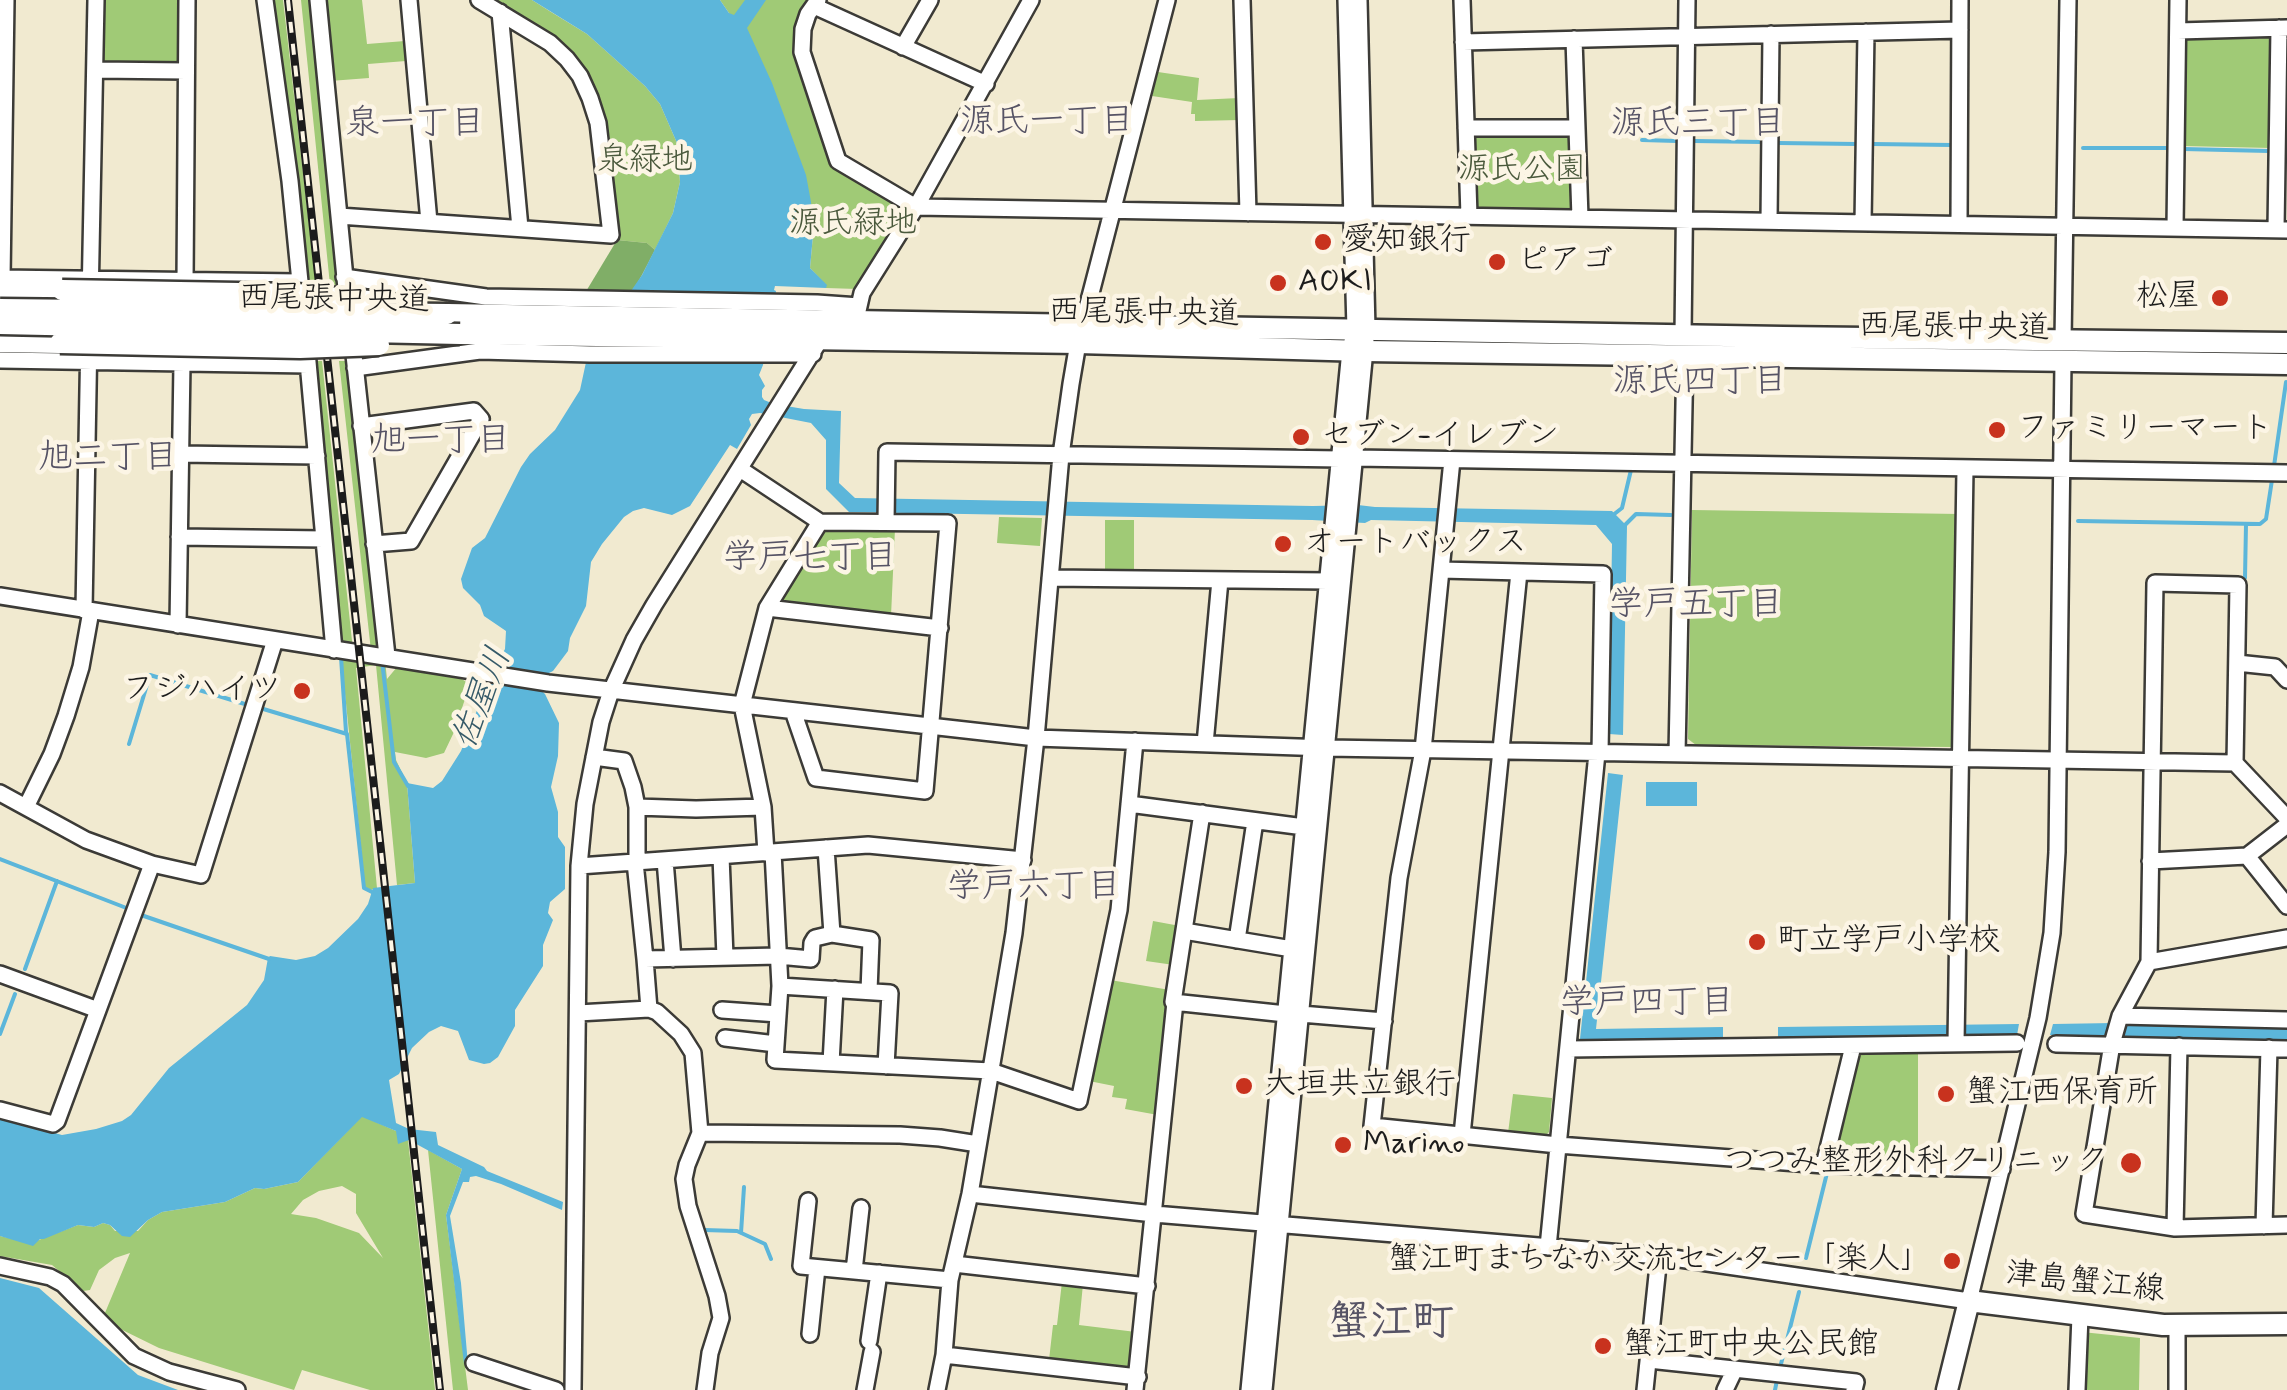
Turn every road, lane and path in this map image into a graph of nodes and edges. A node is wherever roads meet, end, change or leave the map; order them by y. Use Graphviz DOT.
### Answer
graph roads {
  1 [pos="6,0"];
  2 [pos="96,0"];
  3 [pos="187,0"];
  4 [pos="265,0"];
  5 [pos="318,0"];
  6 [pos="410,0"];
  7 [pos="479,0"];
  8 [pos="930,0"];
  9 [pos="1031,0"];
  10 [pos="1167,0"];
  11 [pos="1242,0"];
  12 [pos="1346,0"];
  13 [pos="1360,0"];
  14 [pos="1462,0"];
  15 [pos="1688,0"];
  16 [pos="1960,0"];
  17 [pos="2068,0"];
  18 [pos="2178,0"];
  19 [pos="816,3"];
  20 [pos="500,12"];
  21 [pos="2283,28"];
  22 [pos="1960,30"];
  23 [pos="2178,31"];
  24 [pos="1866,32"];
  25 [pos="1771,34"];
  26 [pos="1687,36"];
  27 [pos="1574,40"];
  28 [pos="1463,42"];
  29 [pos="903,47"];
  30 [pos="95,70"];
  31 [pos="186,71"];
  32 [pos="986,84"];
  33 [pos="1466,128"];
  34 [pos="1577,128"];
  35 [pos="916,207"];
  36 [pos="1112,210"];
  37 [pos="1248,214"];
  38 [pos="1359,215"];
  39 [pos="339,216"];
  40 [pos="1469,216"];
  41 [pos="1580,218"];
  42 [pos="1685,220"];
  43 [pos="1768,221"];
  44 [pos="429,222"];
  45 [pos="1863,222"];
  46 [pos="1959,224"];
  47 [pos="2065,226"];
  48 [pos="520,228"];
  49 [pos="2176,228"];
  50 [pos="2282,229"];
  51 [pos="344,277"];
  52 [pos="91,280"];
  53 [pos="1,282"];
  54 [pos="185,282"];
  55 [pos="299,282"];
  56 [pos="428,289"];
  57 [pos="0,309"];
  58 [pos="447,314"];
  59 [pos="857,314"];
  60 [pos="0,324"];
  61 [pos="460,334"];
  62 [pos="1080,334"];
  63 [pos="809,335"];
  64 [pos="596,337"];
  65 [pos="1359,340"];
  66 [pos="0,342"];
  67 [pos="2287,343"];
  68 [pos="1684,345"];
  69 [pos="2063,351"];
  70 [pos="434,357"];
  71 [pos="0,360"];
  72 [pos="88,362"];
  73 [pos="182,363"];
  74 [pos="2287,364"];
  75 [pos="308,365"];
  76 [pos="355,368"];
  77 [pos="0,377"];
  78 [pos="362,426"];
  79 [pos="180,454"];
  80 [pos="317,456"];
  81 [pos="1061,456"];
  82 [pos="1347,458"];
  83 [pos="1452,460"];
  84 [pos="1683,465"];
  85 [pos="740,469"];
  86 [pos="1965,469"];
  87 [pos="2062,470"];
  88 [pos="2287,474"];
  89 [pos="886,519"];
  90 [pos="820,522"];
  91 [pos="1341,524"];
  92 [pos="179,538"];
  93 [pos="324,539"];
  94 [pos="374,544"];
  95 [pos="1441,570"];
  96 [pos="1519,572"];
  97 [pos="1050,578"];
  98 [pos="1220,580"];
  99 [pos="1328,581"];
  100 [pos="0,596"];
  101 [pos="768,608"];
  102 [pos="88,610"];
  103 [pos="178,624"];
  104 [pos="940,628"];
  105 [pos="274,640"];
  106 [pos="334,650"];
  107 [pos="387,656"];
  108 [pos="2237,663"];
  109 [pos="2287,680"];
  110 [pos="611,691"];
  111 [pos="742,706"];
  112 [pos="793,711"];
  113 [pos="932,726"];
  114 [pos="1036,738"];
  115 [pos="1135,741"];
  116 [pos="1204,744"];
  117 [pos="1319,748"];
  118 [pos="1422,750"];
  119 [pos="1500,751"];
  120 [pos="1599,753"];
  121 [pos="1677,754"];
  122 [pos="594,756"];
  123 [pos="1960,758"];
  124 [pos="2057,760"];
  125 [pos="2152,762"];
  126 [pos="2235,762"];
  127 [pos="0,794"];
  128 [pos="1129,804"];
  129 [pos="26,807"];
  130 [pos="637,807"];
  131 [pos="763,807"];
  132 [pos="1202,814"];
  133 [pos="1255,820"];
  134 [pos="2287,822"];
  135 [pos="1304,828"];
  136 [pos="826,848"];
  137 [pos="769,852"];
  138 [pos="721,856"];
  139 [pos="2247,856"];
  140 [pos="665,860"];
  141 [pos="1023,860"];
  142 [pos="2150,861"];
  143 [pos="636,862"];
  144 [pos="152,864"];
  145 [pos="578,866"];
  146 [pos="2287,906"];
  147 [pos="1184,932"];
  148 [pos="832,934"];
  149 [pos="2287,938"];
  150 [pos="1237,940"];
  151 [pos="1292,949"];
  152 [pos="778,956"];
  153 [pos="725,957"];
  154 [pos="673,958"];
  155 [pos="645,959"];
  156 [pos="2149,962"];
  157 [pos="0,974"];
  158 [pos="780,986"];
  159 [pos="835,989"];
  160 [pos="868,991"];
  161 [pos="1175,1002"];
  162 [pos="649,1009"];
  163 [pos="98,1010"];
  164 [pos="722,1010"];
  165 [pos="578,1013"];
  166 [pos="778,1014"];
  167 [pos="1293,1014"];
  168 [pos="2287,1020"];
  169 [pos="1384,1021"];
  170 [pos="2116,1030"];
  171 [pos="1956,1035"];
  172 [pos="726,1038"];
  173 [pos="2018,1043"];
  174 [pos="776,1044"];
  175 [pos="2056,1044"];
  176 [pos="1853,1046"];
  177 [pos="2179,1046"];
  178 [pos="2269,1048"];
  179 [pos="1568,1049"];
  180 [pos="2287,1049"];
  181 [pos="830,1063"];
  182 [pos="886,1066"];
  183 [pos="991,1071"];
  184 [pos="0,1110"];
  185 [pos="700,1133"];
  186 [pos="1462,1135"];
  187 [pos="978,1144"];
  188 [pos="1558,1144"];
  189 [pos="1824,1165"];
  190 [pos="2002,1169"];
  191 [pos="970,1194"];
  192 [pos="808,1201"];
  193 [pos="861,1208"];
  194 [pos="1154,1214"];
  195 [pos="1273,1224"];
  196 [pos="2264,1226"];
  197 [pos="2287,1226"];
  198 [pos="2175,1228"];
  199 [pos="1548,1247"];
  200 [pos="1659,1256"];
  201 [pos="0,1266"];
  202 [pos="817,1268"];
  203 [pos="854,1271"];
  204 [pos="952,1272"];
  205 [pos="878,1273"];
  206 [pos="1147,1286"];
  207 [pos="1969,1300"];
  208 [pos="2080,1316"];
  209 [pos="2177,1324"];
  210 [pos="2287,1324"];
  211 [pos="810,1334"];
  212 [pos="944,1355"];
  213 [pos="1649,1360"];
  214 [pos="474,1363"];
  215 [pos="1735,1369"];
  216 [pos="1136,1384"];
  217 [pos="237,1390"];
  218 [pos="556,1390"];
  219 [pos="574,1390"];
  220 [pos="705,1390"];
  221 [pos="864,1390"];
  222 [pos="937,1390"];
  223 [pos="1249,1390"];
  224 [pos="1264,1390"];
  225 [pos="1645,1390"];
  226 [pos="1726,1390"];
  227 [pos="1854,1390"];
  228 [pos="1947,1390"];
  229 [pos="2076,1390"];
  230 [pos="2177,1390"];
  1 -- 53 [label="street"];
  2 -- 30 [label="street"];
  3 -- 31 [label="street"];
  4 -- 55 [label="street"];
  5 -- 39 [label="street"];
  6 -- 44 [label="street"];
  7 -- 20 [label="street"];
  8 -- 29 [label="street"];
  9 -- 32 [label="street"];
  10 -- 36 [label="street"];
  11 -- 37 [label="street"];
  12 -- 38 [label="street"];
  13 -- 38 [label="street"];
  14 -- 28 [label="street"];
  15 -- 26 [label="street"];
  16 -- 22 [label="street"];
  17 -- 47 [label="street"];
  18 -- 23 [label="street"];
  19 -- 29 [label="street"];
  19 -- 35 [label="street"];
  20 -- 48 [label="street"];
  20 -- 48 [label="street"];
  21 -- 23 [label="street"];
  21 -- 50 [label="street"];
  22 -- 24 [label="street"];
  22 -- 46 [label="street"];
  23 -- 49 [label="street"];
  24 -- 25 [label="street"];
  24 -- 45 [label="street"];
  25 -- 26 [label="street"];
  25 -- 43 [label="street"];
  26 -- 27 [label="street"];
  26 -- 42 [label="street"];
  27 -- 28 [label="street"];
  27 -- 34 [label="street"];
  28 -- 33 [label="street"];
  29 -- 32 [label="street"];
  30 -- 31 [label="street"];
  30 -- 52 [label="street"];
  31 -- 54 [label="street"];
  32 -- 35 [label="street"];
  33 -- 34 [label="street"];
  33 -- 40 [label="street"];
  34 -- 41 [label="street"];
  35 -- 36 [label="street"];
  35 -- 59 [label="street"];
  36 -- 37 [label="street"];
  36 -- 62 [label="street"];
  37 -- 38 [label="street"];
  38 -- 40 [label="street"];
  38 -- 65 [label="street"];
  39 -- 44 [label="street"];
  39 -- 51 [label="street"];
  40 -- 41 [label="street"];
  41 -- 42 [label="street"];
  42 -- 43 [label="street"];
  42 -- 68 [label="street"];
  43 -- 45 [label="street"];
  44 -- 48 [label="street"];
  45 -- 46 [label="street"];
  46 -- 47 [label="street"];
  47 -- 49 [label="street"];
  47 -- 69 [label="street"];
  49 -- 50 [label="street"];
  51 -- 56 [label="street"];
  51 -- 76 [label="street"];
  52 -- 53 [label="street"];
  52 -- 54 [label="street"];
  52 -- 72 [label="street"];
  53 -- 58 [label="main road, bridge"];
  54 -- 55 [label="street"];
  55 -- 75 [label="street"];
  56 -- 63 [label="street"];
  56 -- 70 [label="street"];
  57 -- 58 [label="main road, 西尾張中央道, bridge"];
  58 -- 64 [label="main road, 西尾張中央道"];
  59 -- 62 [label="main road, 西尾張中央道"];
  59 -- 63 [label="main road, 西尾張中央道"];
  60 -- 61 [label="main road, 西尾張中央道, bridge"];
  61 -- 64 [label="main road, 西尾張中央道"];
  61 -- 66 [label="main road, bridge"];
  62 -- 63 [label="main road, 西尾張中央道"];
  62 -- 65 [label="main road, 西尾張中央道"];
  62 -- 81 [label="street"];
  63 -- 64 [label="main road, 西尾張中央道"];
  63 -- 85 [label="street"];
  64 -- 70 [label="street"];
  65 -- 68 [label="main road, 西尾張中央道"];
  65 -- 82 [label="street"];
  67 -- 69 [label="main road, 西尾張中央道"];
  68 -- 69 [label="main road, 西尾張中央道"];
  68 -- 84 [label="street"];
  69 -- 74 [label="main road, 西尾張中央道"];
  69 -- 87 [label="street"];
  70 -- 76 [label="street"];
  71 -- 72 [label="street"];
  71 -- 77 [label="street"];
  72 -- 73 [label="street"];
  72 -- 102 [label="street"];
  73 -- 75 [label="street"];
  73 -- 79 [label="street"];
  75 -- 80 [label="street"];
  76 -- 78 [label="street"];
  78 -- 94 [label="street"];
  78 -- 94 [label="street"];
  79 -- 80 [label="street"];
  79 -- 92 [label="street"];
  80 -- 93 [label="street"];
  81 -- 82 [label="street"];
  81 -- 89 [label="street"];
  81 -- 97 [label="street"];
  82 -- 83 [label="street"];
  82 -- 91 [label="street"];
  83 -- 84 [label="street"];
  83 -- 95 [label="street"];
  84 -- 86 [label="street"];
  84 -- 121 [label="street"];
  85 -- 90 [label="street"];
  85 -- 110 [label="street"];
  86 -- 87 [label="street"];
  86 -- 123 [label="street"];
  87 -- 88 [label="street"];
  87 -- 124 [label="street"];
  89 -- 90 [label="street"];
  89 -- 104 [label="street"];
  90 -- 101 [label="street"];
  91 -- 99 [label="street"];
  91 -- 117 [label="street"];
  92 -- 93 [label="street"];
  92 -- 103 [label="street"];
  93 -- 106 [label="street"];
  94 -- 107 [label="street"];
  95 -- 96 [label="street"];
  95 -- 118 [label="street"];
  96 -- 119 [label="street"];
  96 -- 120 [label="street"];
  97 -- 98 [label="street"];
  97 -- 114 [label="street"];
  98 -- 99 [label="street"];
  98 -- 116 [label="street"];
  99 -- 117 [label="street"];
  100 -- 102 [label="street"];
  101 -- 104 [label="street"];
  101 -- 111 [label="street"];
  102 -- 103 [label="street"];
  102 -- 129 [label="street"];
  103 -- 105 [label="street"];
  104 -- 113 [label="street"];
  105 -- 106 [label="street"];
  105 -- 144 [label="street"];
  106 -- 107 [label="street"];
  107 -- 110 [label="street"];
  108 -- 109 [label="street"];
  108 -- 125 [label="street"];
  108 -- 126 [label="street"];
  110 -- 111 [label="street"];
  110 -- 122 [label="street"];
  111 -- 112 [label="street"];
  111 -- 131 [label="street"];
  112 -- 113 [label="street"];
  112 -- 113 [label="street"];
  113 -- 114 [label="street"];
  114 -- 115 [label="street"];
  114 -- 141 [label="street"];
  115 -- 116 [label="street"];
  115 -- 128 [label="street"];
  116 -- 117 [label="street"];
  117 -- 118 [label="street"];
  117 -- 135 [label="street"];
  117 -- 167 [label="street"];
  118 -- 119 [label="street"];
  118 -- 169 [label="street"];
  119 -- 120 [label="street"];
  119 -- 186 [label="street"];
  120 -- 121 [label="street"];
  120 -- 179 [label="street"];
  121 -- 123 [label="street"];
  122 -- 130 [label="street"];
  122 -- 145 [label="street"];
  123 -- 124 [label="street"];
  123 -- 171 [label="street"];
  124 -- 125 [label="street"];
  124 -- 190 [label="street"];
  125 -- 126 [label="street"];
  125 -- 142 [label="street"];
  126 -- 134 [label="street"];
  127 -- 129 [label="street"];
  128 -- 132 [label="street"];
  128 -- 183 [label="street"];
  129 -- 144 [label="street"];
  130 -- 131 [label="street"];
  130 -- 143 [label="street"];
  131 -- 137 [label="street"];
  132 -- 133 [label="street"];
  132 -- 147 [label="street"];
  133 -- 135 [label="street"];
  133 -- 150 [label="street"];
  134 -- 139 [label="street"];
  135 -- 151 [label="street"];
  136 -- 137 [label="street"];
  136 -- 141 [label="street"];
  136 -- 148 [label="street"];
  137 -- 138 [label="street"];
  137 -- 152 [label="street"];
  138 -- 140 [label="street"];
  138 -- 153 [label="street"];
  139 -- 142 [label="street"];
  139 -- 146 [label="street"];
  140 -- 143 [label="street"];
  140 -- 154 [label="street"];
  141 -- 183 [label="street"];
  142 -- 156 [label="street"];
  143 -- 145 [label="street"];
  143 -- 155 [label="street"];
  144 -- 163 [label="street"];
  145 -- 165 [label="street"];
  147 -- 150 [label="street"];
  147 -- 161 [label="street"];
  148 -- 152 [label="street"];
  148 -- 160 [label="street"];
  149 -- 156 [label="street"];
  150 -- 151 [label="street"];
  151 -- 167 [label="street"];
  152 -- 153 [label="street"];
  152 -- 158 [label="street"];
  153 -- 154 [label="street"];
  154 -- 155 [label="street"];
  155 -- 162 [label="street"];
  156 -- 170 [label="street"];
  157 -- 163 [label="street"];
  158 -- 159 [label="street"];
  158 -- 166 [label="street"];
  159 -- 160 [label="street"];
  159 -- 181 [label="street"];
  160 -- 182 [label="street"];
  161 -- 167 [label="street"];
  161 -- 194 [label="street"];
  162 -- 165 [label="street"];
  162 -- 185 [label="street"];
  163 -- 184 [label="street"];
  164 -- 166 [label="street"];
  165 -- 219 [label="street"];
  166 -- 174 [label="street"];
  167 -- 169 [label="street"];
  167 -- 195 [label="street"];
  168 -- 170 [label="street"];
  169 -- 186 [label="street"];
  170 -- 175 [label="street"];
  170 -- 177 [label="street"];
  170 -- 198 [label="street"];
  171 -- 173 [label="street"];
  171 -- 176 [label="street"];
  172 -- 174 [label="street"];
  174 -- 181 [label="street"];
  176 -- 179 [label="street"];
  176 -- 189 [label="street"];
  177 -- 178 [label="street"];
  177 -- 198 [label="street"];
  178 -- 180 [label="street"];
  178 -- 196 [label="street"];
  179 -- 188 [label="street"];
  181 -- 182 [label="street"];
  182 -- 183 [label="street"];
  183 -- 187 [label="street"];
  185 -- 187 [label="street"];
  185 -- 220 [label="street"];
  186 -- 188 [label="street"];
  187 -- 191 [label="street"];
  188 -- 189 [label="street"];
  188 -- 199 [label="street"];
  189 -- 190 [label="street"];
  190 -- 207 [label="street"];
  191 -- 194 [label="street"];
  191 -- 204 [label="street"];
  192 -- 202 [label="street"];
  193 -- 203 [label="street"];
  194 -- 195 [label="street"];
  194 -- 206 [label="street"];
  195 -- 199 [label="street"];
  195 -- 223 [label="street"];
  195 -- 224 [label="street"];
  196 -- 197 [label="street"];
  196 -- 198 [label="street"];
  199 -- 200 [label="street"];
  200 -- 207 [label="street"];
  200 -- 213 [label="street"];
  201 -- 217 [label="street"];
  202 -- 203 [label="street"];
  202 -- 211 [label="street"];
  203 -- 205 [label="street"];
  204 -- 205 [label="street"];
  204 -- 206 [label="street"];
  204 -- 212 [label="street"];
  205 -- 221 [label="street"];
  206 -- 216 [label="street"];
  207 -- 208 [label="main road, 津島蟹江線"];
  207 -- 228 [label="main road, 津島蟹江線"];
  208 -- 209 [label="main road, 津島蟹江線"];
  208 -- 229 [label="street"];
  209 -- 210 [label="main road, 津島蟹江線"];
  209 -- 230 [label="street"];
  212 -- 216 [label="street"];
  212 -- 222 [label="street"];
  213 -- 215 [label="street"];
  213 -- 225 [label="street"];
  214 -- 218 [label="street"];
  215 -- 226 [label="street"];
  215 -- 227 [label="street"];
}
